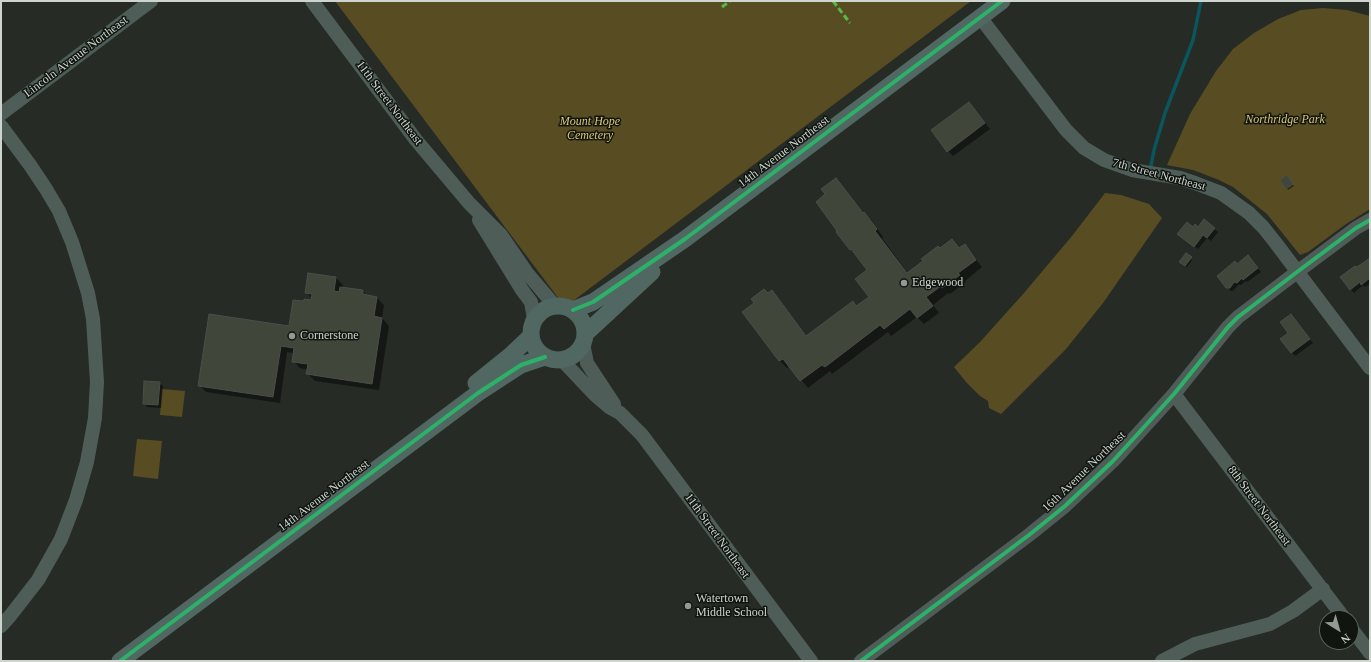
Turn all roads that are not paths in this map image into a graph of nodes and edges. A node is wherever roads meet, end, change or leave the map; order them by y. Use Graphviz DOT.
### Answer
graph roads {
  1 [pos="151,1"];
  2 [pos="312,1"];
  3 [pos="1002,1"];
  4 [pos="980,17"];
  5 [pos="1,114"];
  6 [pos="1,126"];
  7 [pos="469,203"];
  8 [pos="1370,220"];
  9 [pos="685,239"];
  10 [pos="1298,272"];
  11 [pos="555,306"];
  12 [pos="573,310"];
  13 [pos="534,319"];
  14 [pos="530,336"];
  15 [pos="584,338"];
  16 [pos="553,358"];
  17 [pos="1370,368"];
  18 [pos="1174,394"];
  19 [pos="620,413"];
  20 [pos="410,445"];
  21 [pos="1323,590"];
  22 [pos="1338,610"];
  23 [pos="1,626"];
  24 [pos="1359,639"];
  25 [pos="1370,653"];
  26 [pos="120,661"];
  27 [pos="811,661"];
  28 [pos="861,661"];
  29 [pos="1162,661"];
  1 -- 5 [label="street, Lincoln Avenue Northeast"];
  2 -- 7 [label="street, 11th Street Northeast"];
  3 -- 4 [label="main road, 14th Avenue Northeast"];
  4 -- 9 [label="main road, 14th Avenue Northeast"];
  4 -- 10 [label="street, 7th Street Northeast"];
  6 -- 23 [label="street"];
  7 -- 11 [label="street, 11th Street Northeast"];
  7 -- 13 [label="street, 11th Street Northeast"];
  8 -- 10 [label="street, 16th Avenue Northeast"];
  9 -- 12 [label="main road, 14th Avenue Northeast"];
  9 -- 15 [label="main road, 14th Avenue Northeast"];
  10 -- 17 [label="street, 7th Street Northeast"];
  10 -- 18 [label="street, 16th Avenue Northeast"];
  11 -- 12 [label="main road"];
  11 -- 13 [label="main road"];
  12 -- 15 [label="main road"];
  13 -- 14 [label="main road"];
  14 -- 16 [label="main road"];
  14 -- 20 [label="main road, 14th Avenue Northeast"];
  15 -- 16 [label="main road"];
  15 -- 19 [label="street, 11th Street Northeast"];
  16 -- 19 [label="street, 11th Street Northeast"];
  16 -- 20 [label="main road, 14th Avenue Northeast"];
  18 -- 21 [label="street, 8th Street Northeast"];
  18 -- 28 [label="street, 16th Avenue Northeast"];
  19 -- 27 [label="street, 11th Street Northeast"];
  20 -- 26 [label="main road, 14th Avenue Northeast"];
  21 -- 22 [label="street, 8th Street Northeast"];
  21 -- 29 [label="street"];
  24 -- 25 [label="street"];
}
